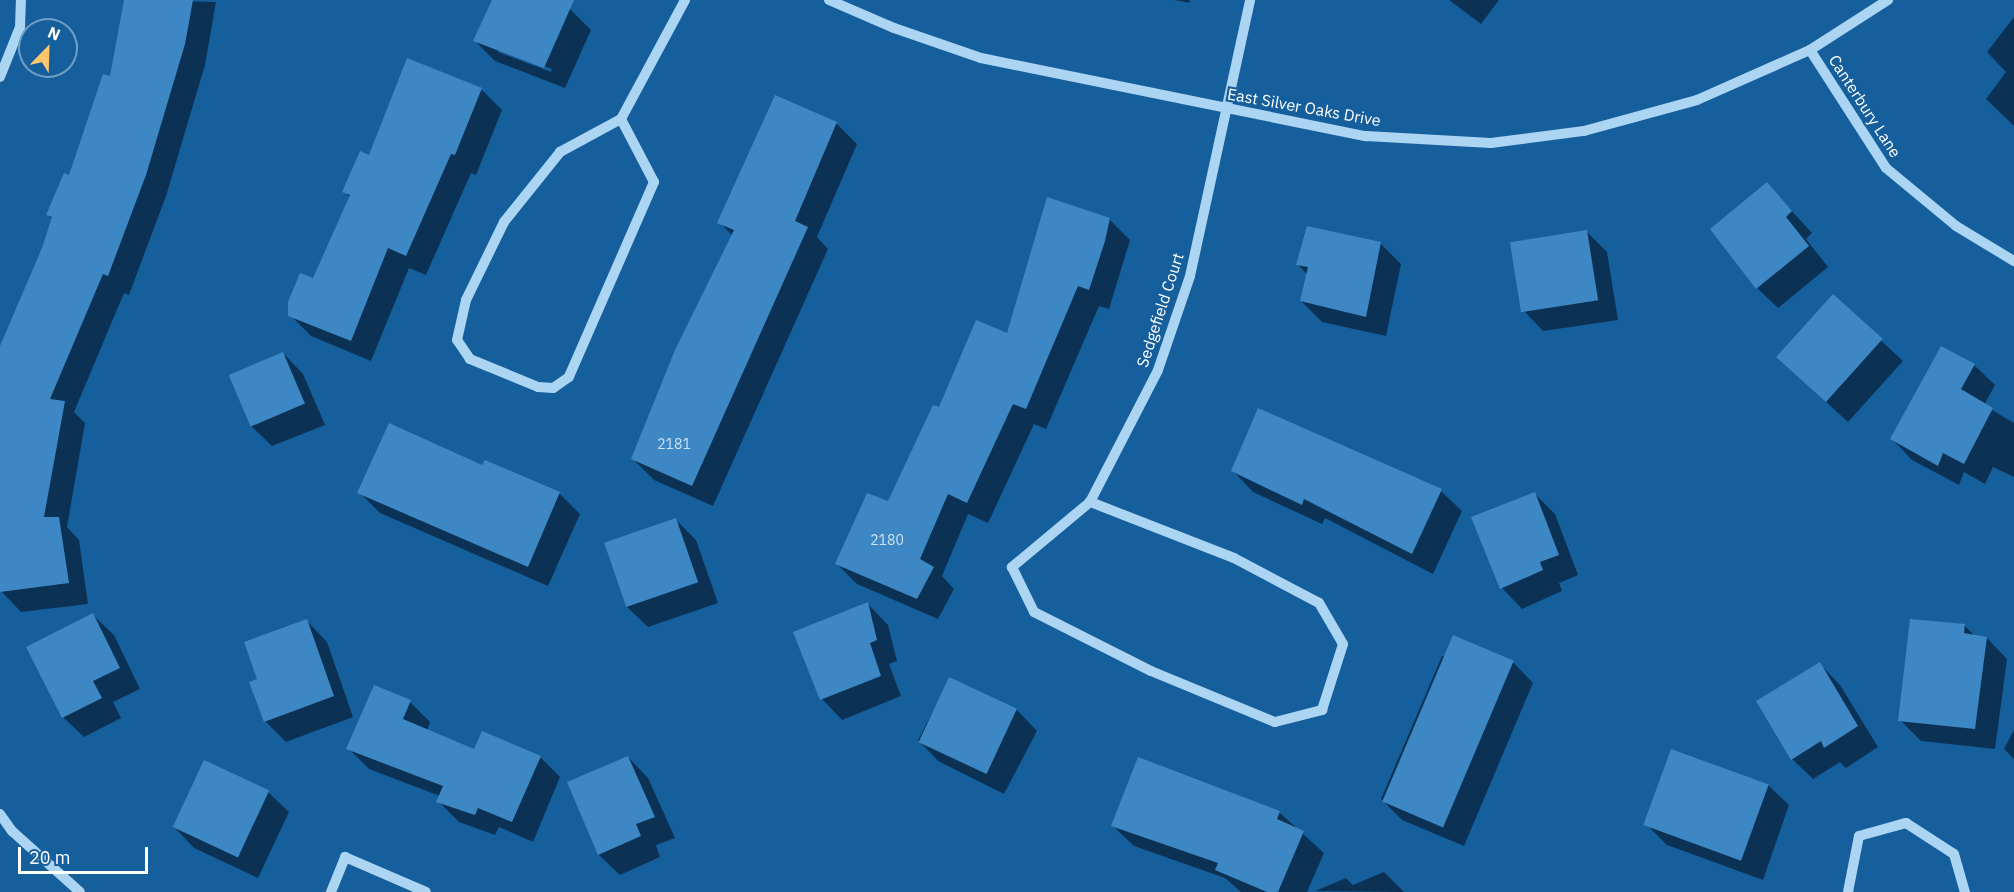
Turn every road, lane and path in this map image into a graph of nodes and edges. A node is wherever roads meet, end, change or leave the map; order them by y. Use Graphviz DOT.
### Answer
graph roads {
  1 [pos="21,0"];
  2 [pos="685,0"];
  3 [pos="828,0"];
  4 [pos="1250,0"];
  5 [pos="1888,0"];
  6 [pos="1810,50"];
  7 [pos="0,77"];
  8 [pos="1227,109"];
  9 [pos="621,119"];
  10 [pos="2014,261"];
  11 [pos="1090,502"];
  12 [pos="0,814"];
  13 [pos="80,892"];
  14 [pos="331,892"];
  15 [pos="426,892"];
  16 [pos="1848,892"];
  17 [pos="1965,892"];
  1 -- 7 [label="street"];
  2 -- 9 [label="street"];
  3 -- 8 [label="street, East Silver Oaks Drive"];
  4 -- 8 [label="street, Sedgefield Court"];
  5 -- 6 [label="street, East Silver Oaks Drive"];
  6 -- 8 [label="street, East Silver Oaks Drive"];
  6 -- 10 [label="street, Canterbury Lane"];
  8 -- 11 [label="street, Sedgefield Court"];
  9 -- 9 [label="street"];
  11 -- 11 [label="street"];
  12 -- 13 [label="street"];
  14 -- 15 [label="street"];
  16 -- 17 [label="street"];
}
